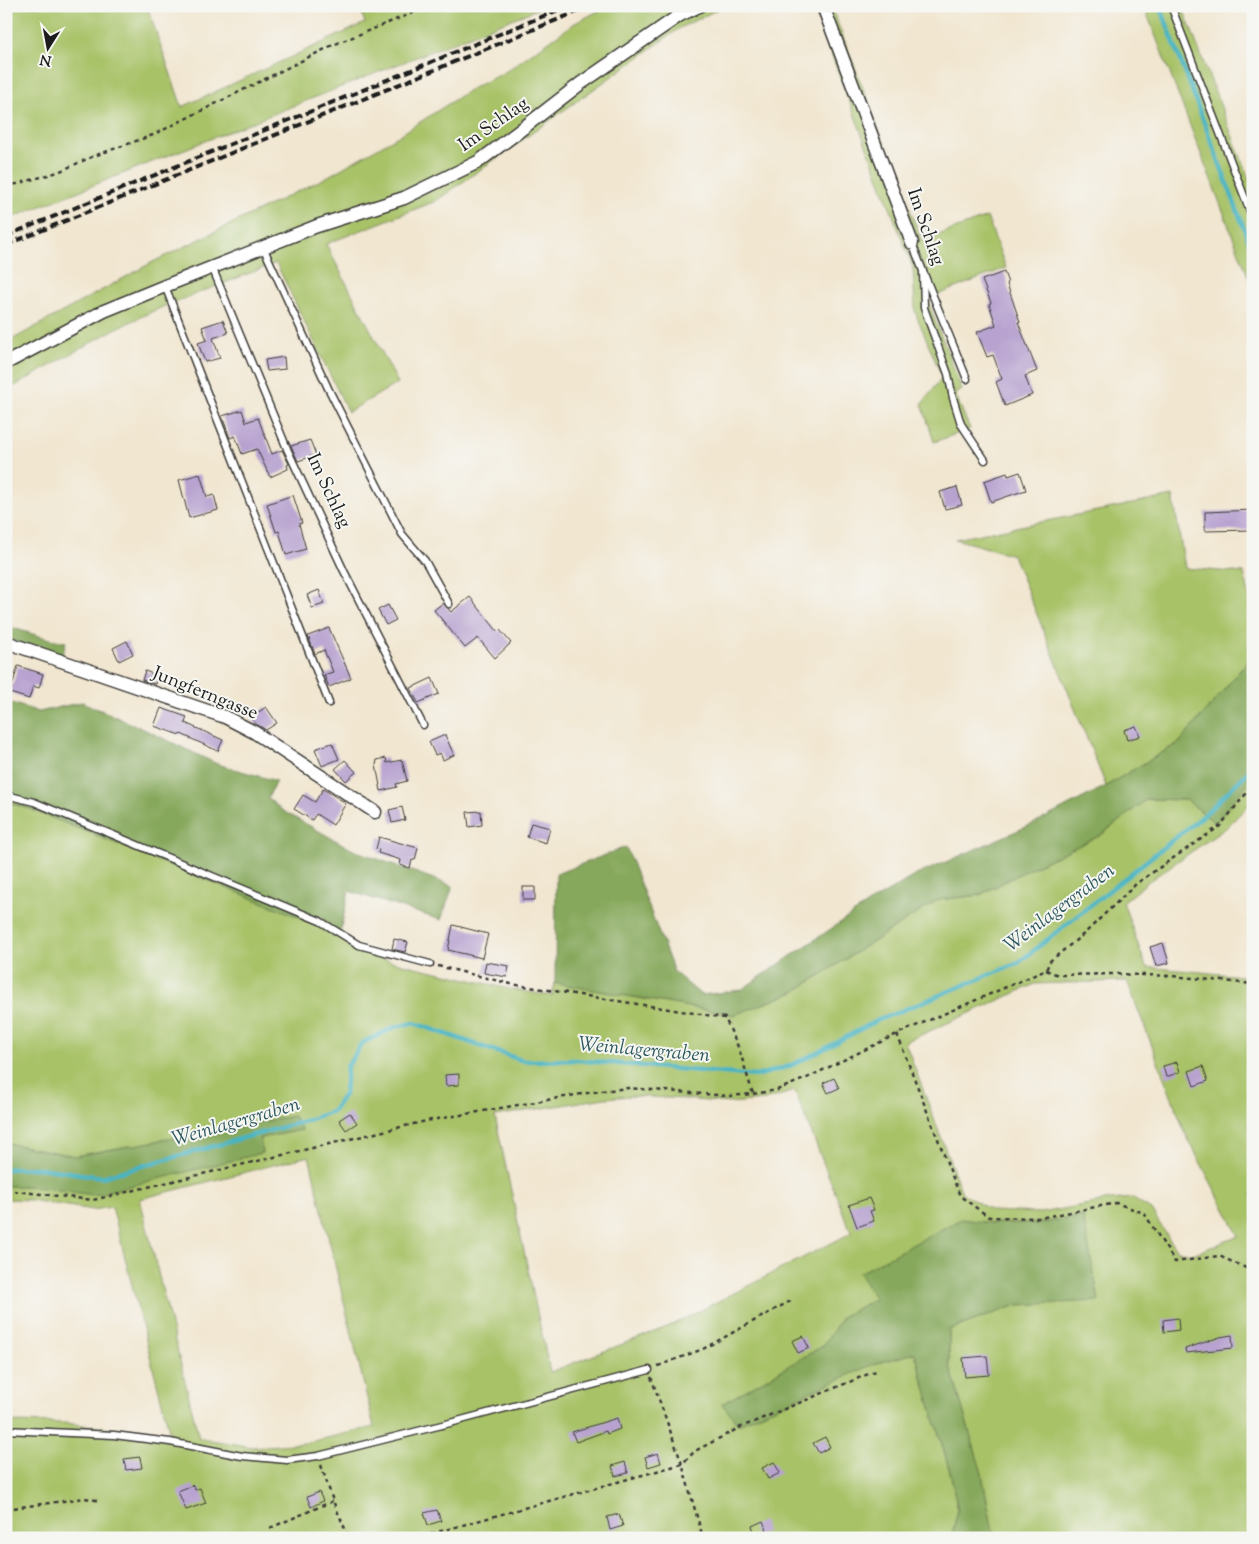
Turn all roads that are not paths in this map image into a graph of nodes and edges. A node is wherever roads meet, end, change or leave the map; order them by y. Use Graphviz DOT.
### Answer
graph roads {
  1 [pos="699,6"];
  2 [pos="823,6"];
  3 [pos="1171,6"];
  4 [pos="1253,220"];
  5 [pos="912,243"];
  6 [pos="263,247"];
  7 [pos="212,267"];
  8 [pos="923,270"];
  9 [pos="165,286"];
  10 [pos="6,363"];
  11 [pos="967,379"];
  12 [pos="985,460"];
  13 [pos="448,604"];
  14 [pos="6,642"];
  15 [pos="329,703"];
  16 [pos="423,724"];
  17 [pos="6,795"];
  18 [pos="375,812"];
  19 [pos="430,964"];
  20 [pos="649,1370"];
  21 [pos="6,1430"];
  1 -- 6 [label="street, Im Schlag"];
  2 -- 5 [label="street, Im Schlag"];
  3 -- 4 [label="lane"];
  5 -- 8 [label="lane, Im Schlag"];
  6 -- 7 [label="street, Im Schlag"];
  6 -- 13 [label="lane"];
  7 -- 9 [label="street, Im Schlag"];
  7 -- 16 [label="lane, Im Schlag"];
  8 -- 11 [label="lane"];
  8 -- 12 [label="lane, Im Schlag"];
  9 -- 10 [label="street, Im Schlag"];
  9 -- 15 [label="lane"];
  14 -- 18 [label="street, Jungferngasse"];
  17 -- 19 [label="lane"];
  20 -- 21 [label="lane"];
}
